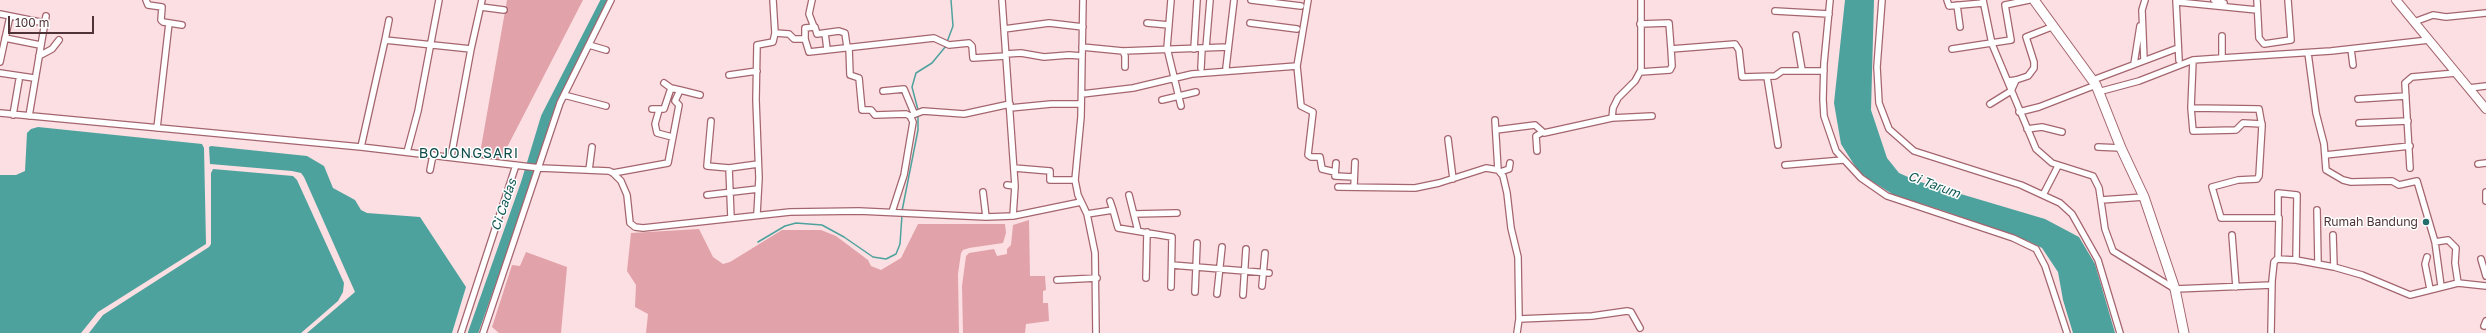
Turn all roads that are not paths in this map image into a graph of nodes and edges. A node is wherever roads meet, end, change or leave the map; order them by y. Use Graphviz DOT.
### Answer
graph roads {
  1 [pos="146,0"];
  2 [pos="439,0"];
  3 [pos="482,0"];
  4 [pos="611,0"];
  5 [pos="773,0"];
  6 [pos="812,0"];
  7 [pos="1002,0"];
  8 [pos="1083,0"];
  9 [pos="1171,0"];
  10 [pos="1197,0"];
  11 [pos="1210,0"];
  12 [pos="1234,0"];
  13 [pos="1251,0"];
  14 [pos="1308,0"];
  15 [pos="1641,0"];
  16 [pos="1830,0"];
  17 [pos="1882,0"];
  18 [pos="1947,0"];
  19 [pos="2029,0"];
  20 [pos="2034,0"];
  21 [pos="2145,0"];
  22 [pos="2187,0"];
  23 [pos="2214,0"];
  24 [pos="2257,0"];
  25 [pos="2288,0"];
  26 [pos="2396,0"];
  27 [pos="1983,1"];
  28 [pos="2176,1"];
  29 [pos="1957,5"];
  30 [pos="1301,6"];
  31 [pos="2234,6"];
  32 [pos="481,8"];
  33 [pos="504,10"];
  34 [pos="2142,10"];
  35 [pos="2257,10"];
  36 [pos="1775,11"];
  37 [pos="2486,13"];
  38 [pos="0,14"];
  39 [pos="1829,14"];
  40 [pos="10,16"];
  41 [pos="46,16"];
  42 [pos="389,20"];
  43 [pos="2414,22"];
  44 [pos="45,23"];
  45 [pos="169,23"];
  46 [pos="1147,23"];
  47 [pos="1250,23"];
  48 [pos="1640,24"];
  49 [pos="1169,25"];
  50 [pos="182,26"];
  51 [pos="2054,26"];
  52 [pos="814,27"];
  53 [pos="1082,27"];
  54 [pos="1960,27"];
  55 [pos="1004,28"];
  56 [pos="1297,29"];
  57 [pos="775,33"];
  58 [pos="825,33"];
  59 [pos="1796,35"];
  60 [pos="2222,36"];
  61 [pos="5,38"];
  62 [pos="805,39"];
  63 [pos="59,40"];
  64 [pos="385,40"];
  65 [pos="2429,40"];
  66 [pos="1992,44"];
  67 [pos="40,45"];
  68 [pos="429,45"];
  69 [pos="589,45"];
  70 [pos="848,47"];
  71 [pos="1228,47"];
  72 [pos="1082,48"];
  73 [pos="1167,48"];
  74 [pos="1204,48"];
  75 [pos="2178,48"];
  76 [pos="2351,48"];
  77 [pos="471,49"];
  78 [pos="827,49"];
  79 [pos="1194,49"];
  80 [pos="1671,49"];
  81 [pos="1952,49"];
  82 [pos="606,50"];
  83 [pos="1123,51"];
  84 [pos="2308,53"];
  85 [pos="1006,55"];
  86 [pos="39,56"];
  87 [pos="1082,56"];
  88 [pos="2222,58"];
  89 [pos="2144,60"];
  90 [pos="2179,60"];
  91 [pos="2193,60"];
  92 [pos="0,62"];
  93 [pos="2134,64"];
  94 [pos="2353,65"];
  95 [pos="1297,66"];
  96 [pos="1125,67"];
  97 [pos="1201,68"];
  98 [pos="1226,68"];
  99 [pos="1802,70"];
  100 [pos="757,71"];
  101 [pos="1824,71"];
  102 [pos="1640,72"];
  103 [pos="0,73"];
  104 [pos="2456,73"];
  105 [pos="729,75"];
  106 [pos="1175,77"];
  107 [pos="1767,77"];
  108 [pos="34,78"];
  109 [pos="19,80"];
  110 [pos="2016,80"];
  111 [pos="2008,81"];
  112 [pos="664,83"];
  113 [pos="2096,85"];
  114 [pos="2486,86"];
  115 [pos="671,88"];
  116 [pos="2469,88"];
  117 [pos="680,90"];
  118 [pos="884,91"];
  119 [pos="2011,91"];
  120 [pos="1196,92"];
  121 [pos="1082,94"];
  122 [pos="564,95"];
  123 [pos="700,95"];
  124 [pos="1180,96"];
  125 [pos="2406,96"];
  126 [pos="2358,99"];
  127 [pos="1162,100"];
  128 [pos="1081,104"];
  129 [pos="1990,104"];
  130 [pos="606,106"];
  131 [pos="1010,106"];
  132 [pos="1181,106"];
  133 [pos="2191,108"];
  134 [pos="652,109"];
  135 [pos="2486,109"];
  136 [pos="658,110"];
  137 [pos="2019,112"];
  138 [pos="0,113"];
  139 [pos="915,113"];
  140 [pos="14,115"];
  141 [pos="29,116"];
  142 [pos="1652,116"];
  143 [pos="1612,118"];
  144 [pos="1495,120"];
  145 [pos="711,121"];
  146 [pos="2408,121"];
  147 [pos="2359,123"];
  148 [pos="2262,124"];
  149 [pos="157,128"];
  150 [pos="2027,129"];
  151 [pos="1496,130"];
  152 [pos="2062,132"];
  153 [pos="1541,133"];
  154 [pos="672,136"];
  155 [pos="1448,139"];
  156 [pos="1778,145"];
  157 [pos="592,146"];
  158 [pos="2410,146"];
  159 [pos="361,147"];
  160 [pos="2098,147"];
  161 [pos="2121,148"];
  162 [pos="1537,151"];
  163 [pos="407,152"];
  164 [pos="433,155"];
  165 [pos="2325,155"];
  166 [pos="451,157"];
  167 [pos="1843,160"];
  168 [pos="1355,162"];
  169 [pos="1336,163"];
  170 [pos="1510,163"];
  171 [pos="2486,163"];
  172 [pos="758,164"];
  173 [pos="2478,164"];
  174 [pos="517,165"];
  175 [pos="1785,165"];
  176 [pos="2058,166"];
  177 [pos="538,168"];
  178 [pos="729,168"];
  179 [pos="1014,168"];
  180 [pos="2410,168"];
  181 [pos="430,170"];
  182 [pos="589,170"];
  183 [pos="1499,171"];
  184 [pos="613,172"];
  185 [pos="1335,172"];
  186 [pos="1354,177"];
  187 [pos="1453,178"];
  188 [pos="1076,180"];
  189 [pos="1008,185"];
  190 [pos="1015,186"];
  191 [pos="1354,186"];
  192 [pos="1338,187"];
  193 [pos="758,189"];
  194 [pos="730,191"];
  195 [pos="983,192"];
  196 [pos="2486,192"];
  197 [pos="707,195"];
  198 [pos="1129,195"];
  199 [pos="2044,195"];
  200 [pos="2144,197"];
  201 [pos="1110,200"];
  202 [pos="2101,200"];
  203 [pos="2486,201"];
  204 [pos="1081,202"];
  205 [pos="1112,210"];
  206 [pos="2317,210"];
  207 [pos="894,212"];
  208 [pos="1178,213"];
  209 [pos="757,214"];
  210 [pos="1087,214"];
  211 [pos="1134,214"];
  212 [pos="1013,216"];
  213 [pos="2278,217"];
  214 [pos="731,218"];
  215 [pos="986,218"];
  216 [pos="1138,231"];
  217 [pos="1147,232"];
  218 [pos="2232,235"];
  219 [pos="2333,235"];
  220 [pos="2435,242"];
  221 [pos="1197,243"];
  222 [pos="1222,247"];
  223 [pos="1246,249"];
  224 [pos="1265,253"];
  225 [pos="2427,257"];
  226 [pos="2278,259"];
  227 [pos="2481,259"];
  228 [pos="2296,260"];
  229 [pos="2318,263"];
  230 [pos="1172,265"];
  231 [pos="1196,266"];
  232 [pos="2334,267"];
  233 [pos="1220,269"];
  234 [pos="1244,272"];
  235 [pos="1266,273"];
  236 [pos="2486,276"];
  237 [pos="1097,278"];
  238 [pos="1146,278"];
  239 [pos="1056,280"];
  240 [pos="2458,283"];
  241 [pos="2272,285"];
  242 [pos="1171,286"];
  243 [pos="1262,286"];
  244 [pos="2441,286"];
  245 [pos="2486,286"];
  246 [pos="2236,287"];
  247 [pos="2175,289"];
  248 [pos="2430,289"];
  249 [pos="1195,292"];
  250 [pos="1217,294"];
  251 [pos="1243,295"];
  252 [pos="1519,320"];
  253 [pos="1640,328"];
  254 [pos="461,333"];
  255 [pos="483,333"];
  256 [pos="1096,333"];
  257 [pos="1517,333"];
  258 [pos="2067,333"];
  259 [pos="2120,333"];
  260 [pos="2184,333"];
  261 [pos="2271,333"];
  1 -- 45 [label="street"];
  2 -- 68 [label="street"];
  3 -- 32 [label="street"];
  4 -- 69 [label="street"];
  5 -- 57 [label="street"];
  6 -- 52 [label="street"];
  7 -- 55 [label="street"];
  8 -- 53 [label="street"];
  9 -- 49 [label="street"];
  10 -- 79 [label="street"];
  11 -- 74 [label="street"];
  12 -- 71 [label="street"];
  13 -- 30 [label="street"];
  14 -- 95 [label="street"];
  15 -- 48 [label="street"];
  16 -- 39 [label="street"];
  17 -- 199 [label="street"];
  18 -- 29 [label="street"];
  19 -- 66 [label="street"];
  20 -- 51 [label="main road"];
  21 -- 34 [label="street"];
  22 -- 28 [label="street"];
  23 -- 31 [label="street"];
  24 -- 35 [label="street"];
  25 -- 35 [label="street"];
  26 -- 43 [label="main road"];
  27 -- 29 [label="street"];
  27 -- 66 [label="street"];
  28 -- 31 [label="street"];
  28 -- 75 [label="street"];
  29 -- 54 [label="street"];
  31 -- 35 [label="street"];
  32 -- 33 [label="street"];
  32 -- 77 [label="street"];
  34 -- 89 [label="street"];
  34 -- 93 [label="street"];
  36 -- 39 [label="street"];
  37 -- 43 [label="street"];
  38 -- 40 [label="street"];
  39 -- 101 [label="street"];
  40 -- 44 [label="street"];
  40 -- 61 [label="street"];
  41 -- 44 [label="street"];
  42 -- 64 [label="street"];
  43 -- 65 [label="main road"];
  44 -- 67 [label="street"];
  45 -- 50 [label="street"];
  45 -- 149 [label="street"];
  46 -- 49 [label="street"];
  47 -- 56 [label="street"];
  48 -- 80 [label="street"];
  48 -- 102 [label="street"];
  49 -- 73 [label="street"];
  51 -- 110 [label="street"];
  51 -- 113 [label="main road"];
  52 -- 58 [label="street"];
  52 -- 62 [label="street"];
  53 -- 55 [label="street"];
  53 -- 72 [label="street"];
  55 -- 85 [label="street"];
  57 -- 62 [label="street"];
  57 -- 100 [label="street"];
  58 -- 70 [label="street"];
  58 -- 78 [label="street"];
  59 -- 99 [label="street"];
  60 -- 88 [label="street"];
  61 -- 67 [label="street"];
  61 -- 92 [label="street"];
  62 -- 78 [label="street"];
  63 -- 86 [label="street"];
  64 -- 68 [label="street"];
  64 -- 159 [label="street"];
  65 -- 76 [label="street"];
  65 -- 104 [label="main road"];
  66 -- 81 [label="street"];
  66 -- 111 [label="street"];
  67 -- 86 [label="street"];
  68 -- 77 [label="street"];
  68 -- 163 [label="street"];
  69 -- 82 [label="street"];
  69 -- 122 [label="street"];
  70 -- 78 [label="street"];
  70 -- 85 [label="street"];
  70 -- 139 [label="street"];
  71 -- 74 [label="street"];
  71 -- 98 [label="street"];
  72 -- 83 [label="street"];
  72 -- 87 [label="street"];
  73 -- 79 [label="street"];
  73 -- 83 [label="street"];
  73 -- 106 [label="street"];
  74 -- 79 [label="street"];
  74 -- 97 [label="street"];
  75 -- 89 [label="street"];
  75 -- 90 [label="street"];
  76 -- 84 [label="street"];
  76 -- 94 [label="street"];
  77 -- 166 [label="street"];
  80 -- 102 [label="street"];
  80 -- 107 [label="street"];
  83 -- 96 [label="street"];
  84 -- 88 [label="street"];
  84 -- 165 [label="street"];
  85 -- 87 [label="street"];
  85 -- 131 [label="street"];
  86 -- 108 [label="street"];
  87 -- 121 [label="street"];
  88 -- 91 [label="street"];
  89 -- 93 [label="street"];
  91 -- 113 [label="street"];
  91 -- 133 [label="street"];
  93 -- 113 [label="street"];
  95 -- 106 [label="street"];
  95 -- 185 [label="street"];
  99 -- 101 [label="street"];
  99 -- 107 [label="street"];
  100 -- 105 [label="street"];
  100 -- 172 [label="street"];
  101 -- 167 [label="street"];
  102 -- 143 [label="street"];
  103 -- 108 [label="street"];
  104 -- 116 [label="main road"];
  104 -- 125 [label="street"];
  106 -- 121 [label="street"];
  106 -- 124 [label="street"];
  107 -- 156 [label="street"];
  108 -- 141 [label="street"];
  109 -- 140 [label="street"];
  110 -- 111 [label="street"];
  110 -- 119 [label="street"];
  111 -- 119 [label="street"];
  112 -- 115 [label="street"];
  113 -- 137 [label="street"];
  113 -- 161 [label="main road"];
  114 -- 116 [label="street"];
  115 -- 117 [label="street"];
  115 -- 136 [label="street"];
  116 -- 135 [label="main road"];
  117 -- 123 [label="street"];
  117 -- 154 [label="street"];
  118 -- 139 [label="street"];
  119 -- 129 [label="street"];
  119 -- 137 [label="street"];
  120 -- 124 [label="street"];
  121 -- 128 [label="street"];
  122 -- 130 [label="street"];
  122 -- 177 [label="street"];
  124 -- 127 [label="street"];
  124 -- 132 [label="street"];
  125 -- 126 [label="street"];
  125 -- 146 [label="street"];
  128 -- 131 [label="street"];
  128 -- 188 [label="street"];
  131 -- 139 [label="street"];
  131 -- 179 [label="street"];
  133 -- 148 [label="street"];
  133 -- 148 [label="street"];
  134 -- 136 [label="street"];
  136 -- 154 [label="street"];
  137 -- 150 [label="street"];
  138 -- 140 [label="street"];
  139 -- 207 [label="street"];
  140 -- 141 [label="street"];
  141 -- 149 [label="street"];
  142 -- 143 [label="street"];
  143 -- 153 [label="street"];
  144 -- 151 [label="street"];
  145 -- 178 [label="street"];
  146 -- 147 [label="street"];
  146 -- 158 [label="street"];
  148 -- 213 [label="street"];
  149 -- 159 [label="street"];
  150 -- 152 [label="street"];
  150 -- 176 [label="street"];
  151 -- 153 [label="street"];
  151 -- 183 [label="street"];
  153 -- 162 [label="street"];
  154 -- 184 [label="street"];
  155 -- 187 [label="street"];
  157 -- 182 [label="street"];
  158 -- 165 [label="street"];
  158 -- 180 [label="street"];
  159 -- 163 [label="street"];
  160 -- 161 [label="street"];
  161 -- 200 [label="main road"];
  163 -- 164 [label="street"];
  164 -- 166 [label="street"];
  164 -- 181 [label="street"];
  165 -- 220 [label="street"];
  166 -- 174 [label="street"];
  167 -- 175 [label="street"];
  167 -- 258 [label="street"];
  168 -- 186 [label="street"];
  169 -- 185 [label="street"];
  170 -- 183 [label="street"];
  171 -- 173 [label="street"];
  172 -- 178 [label="street"];
  172 -- 193 [label="street"];
  174 -- 177 [label="street"];
  174 -- 254 [label="street"];
  176 -- 199 [label="street"];
  176 -- 202 [label="street"];
  177 -- 182 [label="street"];
  177 -- 255 [label="street"];
  178 -- 194 [label="street"];
  179 -- 188 [label="street"];
  179 -- 190 [label="street"];
  182 -- 184 [label="street"];
  183 -- 187 [label="street"];
  183 -- 252 [label="street"];
  184 -- 214 [label="street"];
  185 -- 186 [label="street"];
  186 -- 191 [label="street"];
  187 -- 191 [label="street"];
  188 -- 204 [label="street"];
  189 -- 190 [label="street"];
  190 -- 212 [label="street"];
  191 -- 192 [label="street"];
  193 -- 194 [label="street"];
  193 -- 209 [label="street"];
  194 -- 197 [label="street"];
  194 -- 214 [label="street"];
  195 -- 215 [label="street"];
  196 -- 203 [label="street"];
  198 -- 211 [label="street"];
  199 -- 259 [label="street"];
  200 -- 202 [label="street"];
  200 -- 247 [label="main road"];
  201 -- 205 [label="street"];
  202 -- 247 [label="street"];
  204 -- 210 [label="street"];
  204 -- 212 [label="street"];
  205 -- 210 [label="street"];
  205 -- 216 [label="street"];
  206 -- 229 [label="street"];
  207 -- 209 [label="street"];
  207 -- 215 [label="street"];
  208 -- 211 [label="street"];
  209 -- 214 [label="street"];
  210 -- 237 [label="street"];
  211 -- 216 [label="street"];
  212 -- 215 [label="street"];
  213 -- 226 [label="street"];
  213 -- 228 [label="street"];
  216 -- 217 [label="street"];
  217 -- 230 [label="street"];
  217 -- 238 [label="street"];
  218 -- 246 [label="street"];
  219 -- 232 [label="street"];
  220 -- 240 [label="street"];
  220 -- 244 [label="street"];
  221 -- 231 [label="street"];
  222 -- 233 [label="street"];
  223 -- 234 [label="street"];
  224 -- 235 [label="street"];
  225 -- 248 [label="street"];
  226 -- 228 [label="street"];
  226 -- 241 [label="street"];
  227 -- 236 [label="street"];
  228 -- 229 [label="street"];
  229 -- 232 [label="street"];
  230 -- 231 [label="street"];
  230 -- 242 [label="street"];
  231 -- 233 [label="street"];
  231 -- 249 [label="street"];
  232 -- 248 [label="street"];
  233 -- 234 [label="street"];
  233 -- 250 [label="street"];
  234 -- 235 [label="street"];
  234 -- 251 [label="street"];
  235 -- 243 [label="street"];
  237 -- 239 [label="street"];
  237 -- 256 [label="street"];
  240 -- 244 [label="street"];
  240 -- 245 [label="street"];
  241 -- 246 [label="street"];
  241 -- 261 [label="street"];
  244 -- 248 [label="street"];
  246 -- 247 [label="street"];
  247 -- 260 [label="main road"];
  252 -- 253 [label="street"];
  252 -- 257 [label="street"];
}
